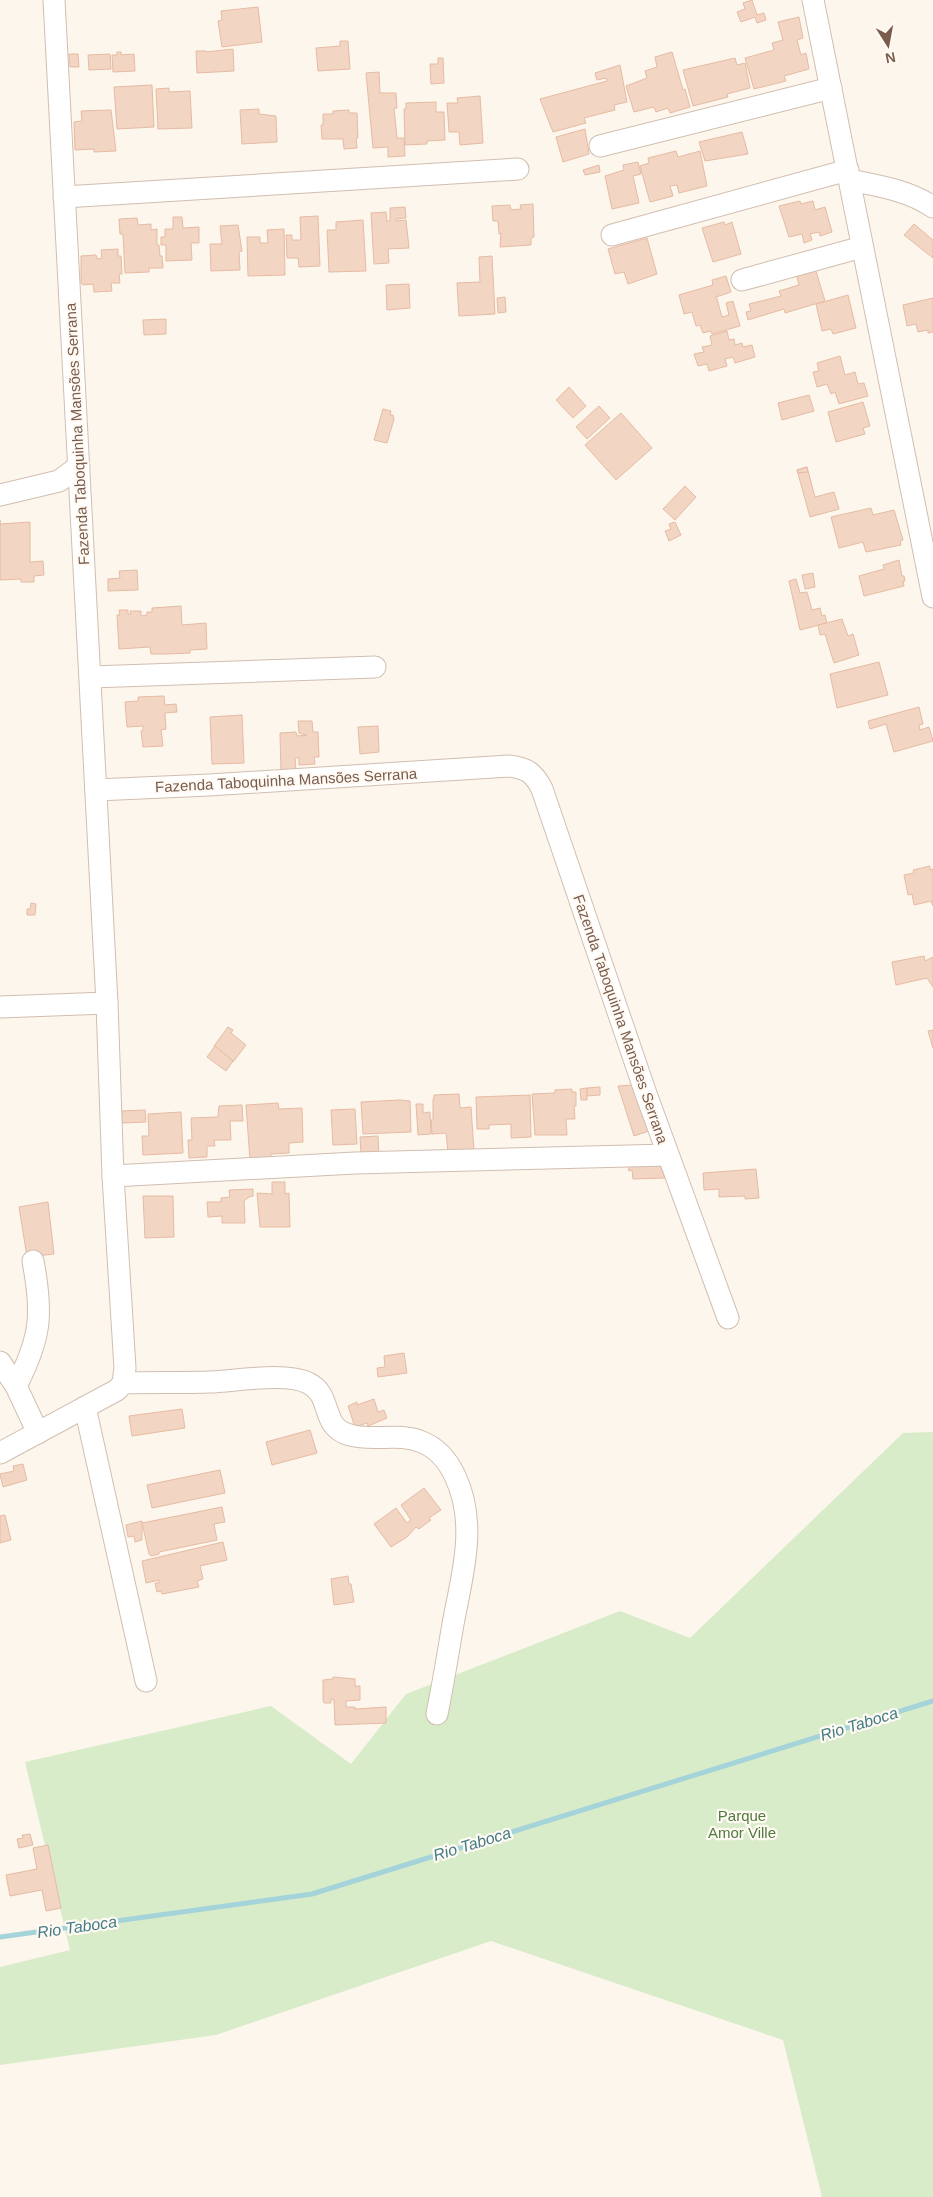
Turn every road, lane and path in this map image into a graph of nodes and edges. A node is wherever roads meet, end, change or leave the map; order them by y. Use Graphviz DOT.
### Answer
graph roads {
  1 [pos="54,0"];
  2 [pos="813,0"];
  3 [pos="830,88"];
  4 [pos="600,146"];
  5 [pos="518,169"];
  6 [pos="849,175"];
  7 [pos="64,197"];
  8 [pos="933,207"];
  9 [pos="612,235"];
  10 [pos="862,247"];
  11 [pos="742,280"];
  12 [pos="79,466"];
  13 [pos="0,495"];
  14 [pos="933,597"];
  15 [pos="375,667"];
  16 [pos="91,677"];
  17 [pos="96,790"];
  18 [pos="107,1003"];
  19 [pos="0,1007"];
  20 [pos="668,1155"];
  21 [pos="113,1176"];
  22 [pos="33,1262"];
  23 [pos="728,1318"];
  24 [pos="0,1362"];
  25 [pos="123,1382"];
  26 [pos="16,1386"];
  27 [pos="85,1407"];
  28 [pos="38,1433"];
  29 [pos="0,1453"];
  30 [pos="146,1681"];
  31 [pos="437,1714"];
  1 -- 7 [label="street, Fazenda Taboquinha Mansões Serrana"];
  2 -- 3 [label="street"];
  3 -- 4 [label="street"];
  3 -- 6 [label="street"];
  5 -- 7 [label="street"];
  6 -- 8 [label="street"];
  6 -- 9 [label="street"];
  6 -- 10 [label="street"];
  7 -- 12 [label="street, Fazenda Taboquinha Mansões Serrana"];
  10 -- 11 [label="street"];
  10 -- 14 [label="street"];
  12 -- 13 [label="street"];
  12 -- 16 [label="street, Fazenda Taboquinha Mansões Serrana"];
  15 -- 16 [label="street"];
  16 -- 17 [label="street, Fazenda Taboquinha Mansões Serrana"];
  17 -- 18 [label="street, Fazenda Taboquinha Mansões Serrana"];
  17 -- 20 [label="street, Fazenda Taboquinha Mansões Serrana"];
  18 -- 19 [label="street"];
  18 -- 21 [label="street, Fazenda Taboquinha Mansões Serrana"];
  20 -- 21 [label="street, Fazenda Taboquinha Mansões Serrana"];
  20 -- 23 [label="street"];
  21 -- 25 [label="street, Fazenda Taboquinha Mansões Serrana"];
  22 -- 26 [label="street"];
  24 -- 26 [label="street"];
  25 -- 27 [label="street"];
  25 -- 31 [label="street"];
  26 -- 28 [label="street"];
  27 -- 28 [label="street"];
  27 -- 30 [label="street"];
  28 -- 29 [label="street"];
}
